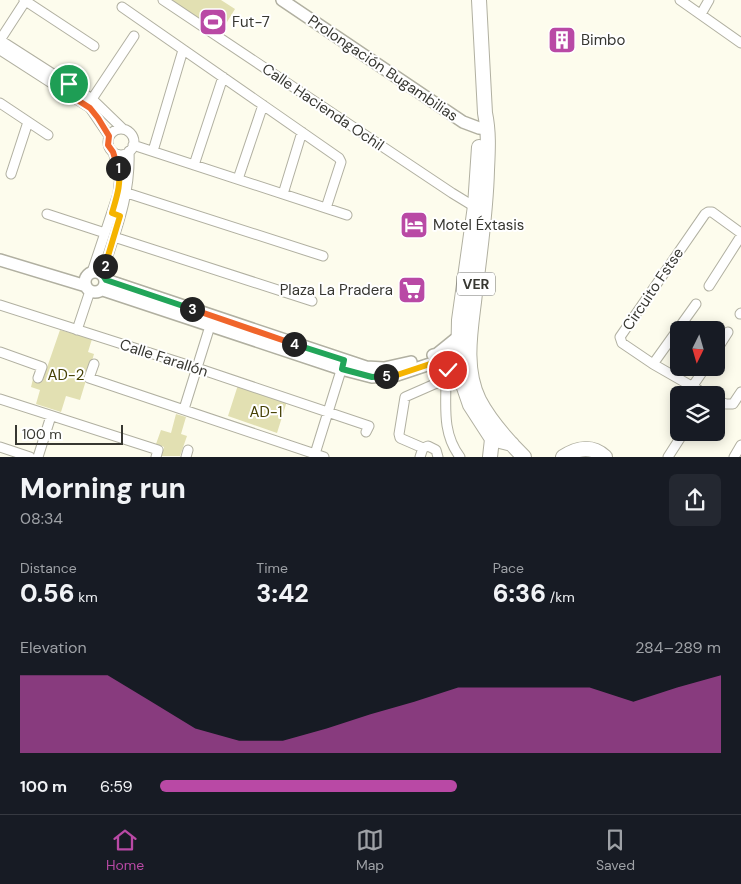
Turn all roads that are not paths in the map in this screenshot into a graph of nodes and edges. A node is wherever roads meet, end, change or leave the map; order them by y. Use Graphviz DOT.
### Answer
graph roads {
  1 [pos="25,0"];
  2 [pos="163,0"];
  3 [pos="282,0"];
  4 [pos="479,0"];
  5 [pos="680,0"];
  6 [pos="709,0"];
  7 [pos="122,7"];
  8 [pos="701,14"];
  9 [pos="134,36"];
  10 [pos="0,40"];
  11 [pos="741,43"];
  12 [pos="94,46"];
  13 [pos="0,50"];
  14 [pos="183,50"];
  15 [pos="223,77"];
  16 [pos="67,88"];
  17 [pos="92,99"];
  18 [pos="0,103"];
  19 [pos="263,105"];
  20 [pos="0,112"];
  21 [pos="26,120"];
  22 [pos="484,128"];
  23 [pos="123,129"];
  24 [pos="302,132"];
  25 [pos="48,135"];
  26 [pos="109,136"];
  27 [pos="131,148"];
  28 [pos="153,151"];
  29 [pos="113,152"];
  30 [pos="194,165"];
  31 [pos="11,174"];
  32 [pos="238,179"];
  33 [pos="127,193"];
  34 [pos="283,194"];
  35 [pos="326,208"];
  36 [pos="481,208"];
  37 [pos="47,214"];
  38 [pos="116,215"];
  39 [pos="347,215"];
  40 [pos="109,235"];
  41 [pos="741,235"];
  42 [pos="323,256"];
  43 [pos="0,260"];
  44 [pos="101,279"];
  45 [pos="709,286"];
  46 [pos="88,289"];
  47 [pos="312,301"];
  48 [pos="696,304"];
  49 [pos="0,305"];
  50 [pos="210,326"];
  51 [pos="77,330"];
  52 [pos="728,332"];
  53 [pos="725,337"];
  54 [pos="462,344"];
  55 [pos="0,352"];
  56 [pos="436,362"];
  57 [pos="94,364"];
  58 [pos="653,364"];
  59 [pos="343,365"];
  60 [pos="197,368"];
  61 [pos="454,375"];
  62 [pos="38,378"];
  63 [pos="686,386"];
  64 [pos="741,392"];
  65 [pos="0,399"];
  66 [pos="474,402"];
  67 [pos="725,404"];
  68 [pos="184,409"];
  69 [pos="328,412"];
  70 [pos="51,416"];
  71 [pos="366,432"];
  72 [pos="492,439"];
  73 [pos="678,441"];
  74 [pos="512,444"];
  75 [pos="741,445"];
  76 [pos="0,447"];
  77 [pos="421,452"];
  78 [pos="314,455"];
  79 [pos="30,456"];
  80 [pos="38,456"];
  81 [pos="156,456"];
  82 [pos="324,456"];
  83 [pos="438,456"];
  84 [pos="460,456"];
  85 [pos="490,456"];
  86 [pos="524,456"];
  87 [pos="563,456"];
  88 [pos="605,456"];
  89 [pos="668,456"];
  90 [pos="734,456"];
  1 -- 10 [label="street"];
  1 -- 12 [label="street"];
  2 -- 36 [label="street, Calle Hacienda Ochil"];
  3 -- 22 [label="street, Prolongación Bugambilias"];
  4 -- 22 [label="main road"];
  5 -- 8 [label="street"];
  6 -- 8 [label="street"];
  7 -- 14 [label="street"];
  8 -- 11 [label="street"];
  9 -- 17 [label="street"];
  10 -- 16 [label="street"];
  13 -- 16 [label="street"];
  14 -- 15 [label="street"];
  14 -- 28 [label="street"];
  15 -- 19 [label="street"];
  15 -- 30 [label="street"];
  16 -- 17 [label="street"];
  16 -- 26 [label="street"];
  17 -- 23 [label="street"];
  18 -- 21 [label="street"];
  19 -- 24 [label="street"];
  19 -- 32 [label="street"];
  20 -- 21 [label="street"];
  21 -- 25 [label="street"];
  21 -- 31 [label="street"];
  22 -- 36 [label="main road, VER"];
  23 -- 26 [label="street"];
  23 -- 27 [label="street"];
  24 -- 34 [label="street"];
  24 -- 35 [label="street"];
  26 -- 29 [label="street"];
  27 -- 28 [label="street"];
  27 -- 29 [label="street"];
  27 -- 33 [label="street"];
  28 -- 30 [label="street"];
  29 -- 38 [label="street"];
  30 -- 32 [label="street"];
  32 -- 34 [label="street"];
  33 -- 38 [label="street"];
  33 -- 42 [label="street"];
  34 -- 35 [label="street"];
  35 -- 39 [label="street"];
  36 -- 54 [label="main road, VER"];
  37 -- 40 [label="street"];
  38 -- 40 [label="street"];
  40 -- 44 [label="street"];
  40 -- 47 [label="street"];
  41 -- 45 [label="street"];
  41 -- 58 [label="street, Circuito Fstse"];
  43 -- 46 [label="street"];
  44 -- 46 [label="street"];
  44 -- 46 [label="street"];
  44 -- 50 [label="street"];
  44 -- 59 [label="street"];
  46 -- 51 [label="street"];
  48 -- 58 [label="street"];
  49 -- 51 [label="street, Calle Farallón"];
  50 -- 59 [label="street"];
  50 -- 60 [label="street"];
  51 -- 60 [label="street, Calle Farallón"];
  52 -- 53 [label="street"];
  54 -- 56 [label="street"];
  54 -- 59 [label="street"];
  54 -- 61 [label="main road, VER"];
  54 -- 66 [label="main road, VER"];
  55 -- 62 [label="street"];
  56 -- 59 [label="street"];
  56 -- 61 [label="main road"];
  57 -- 68 [label="street"];
  58 -- 63 [label="street, Circuito Fstse"];
  59 -- 69 [label="street"];
  60 -- 68 [label="street"];
  60 -- 69 [label="street, Calle Farallón"];
  61 -- 66 [label="main road, VER"];
  61 -- 77 [label="street"];
  61 -- 84 [label="street"];
  64 -- 67 [label="street"];
  65 -- 70 [label="street"];
  66 -- 72 [label="main road, VER"];
  66 -- 74 [label="main road, VER"];
  68 -- 78 [label="street"];
  69 -- 71 [label="street, Calle Farallón"];
  69 -- 78 [label="street"];
  70 -- 80 [label="street"];
  70 -- 81 [label="street"];
  72 -- 74 [label="main road"];
  72 -- 85 [label="main road"];
  73 -- 89 [label="street"];
  74 -- 86 [label="main road"];
  75 -- 90 [label="street"];
  76 -- 79 [label="street"];
  77 -- 83 [label="street"];
  78 -- 82 [label="street"];
  87 -- 88 [label="main road"];
}
